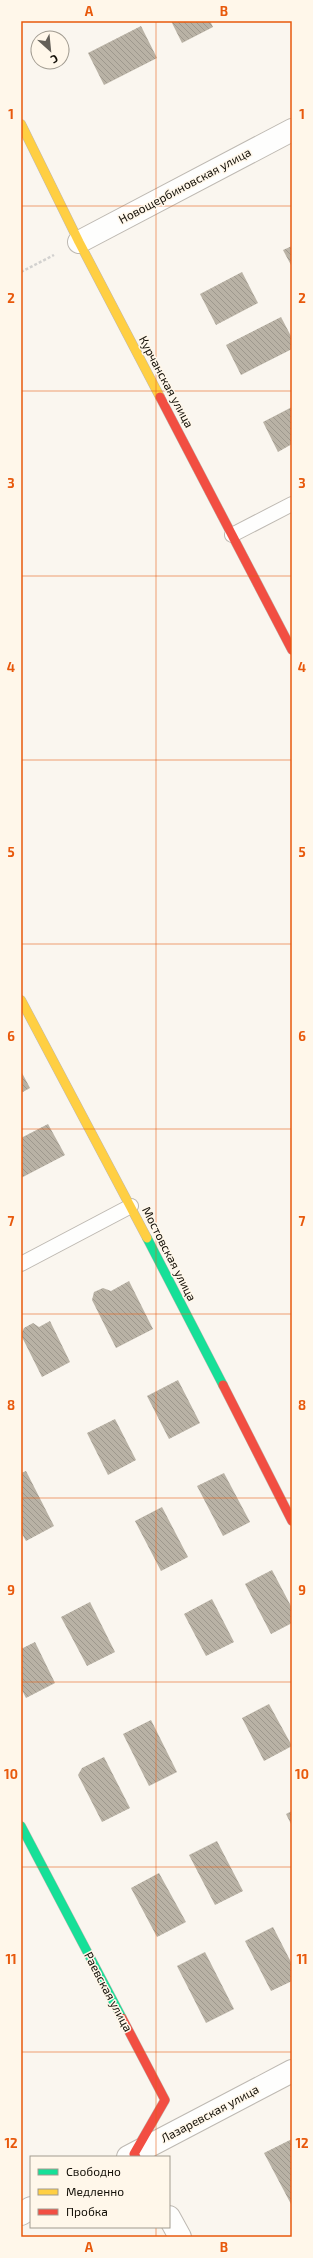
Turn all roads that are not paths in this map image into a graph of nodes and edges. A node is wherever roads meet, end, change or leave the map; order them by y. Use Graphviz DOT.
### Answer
graph roads {
  1 [pos="21,124"];
  2 [pos="292,130"];
  3 [pos="79,242"];
  4 [pos="292,504"];
  5 [pos="232,535"];
  6 [pos="292,650"];
  7 [pos="21,1000"];
  8 [pos="131,1206"];
  9 [pos="21,1264"];
  10 [pos="292,1521"];
  11 [pos="21,1826"];
  12 [pos="292,2071"];
  13 [pos="133,2156"];
  14 [pos="30,2209"];
  15 [pos="21,2214"];
  16 [pos="170,2219"];
  17 [pos="180,2237"];
  1 -- 3 [label="street, Курчанская улица"];
  2 -- 3 [label="street, Новощербиновская улица"];
  3 -- 5 [label="street, Курчанская улица"];
  4 -- 5 [label="lane"];
  5 -- 6 [label="street, Курчанская улица"];
  7 -- 8 [label="street, Мостовская улица"];
  8 -- 9 [label="lane"];
  8 -- 10 [label="street, Мостовская улица"];
  11 -- 13 [label="street, Раевская улица"];
  12 -- 13 [label="street, Лазаревская улица"];
  14 -- 15 [label="street"];
  16 -- 17 [label="street"];
}
